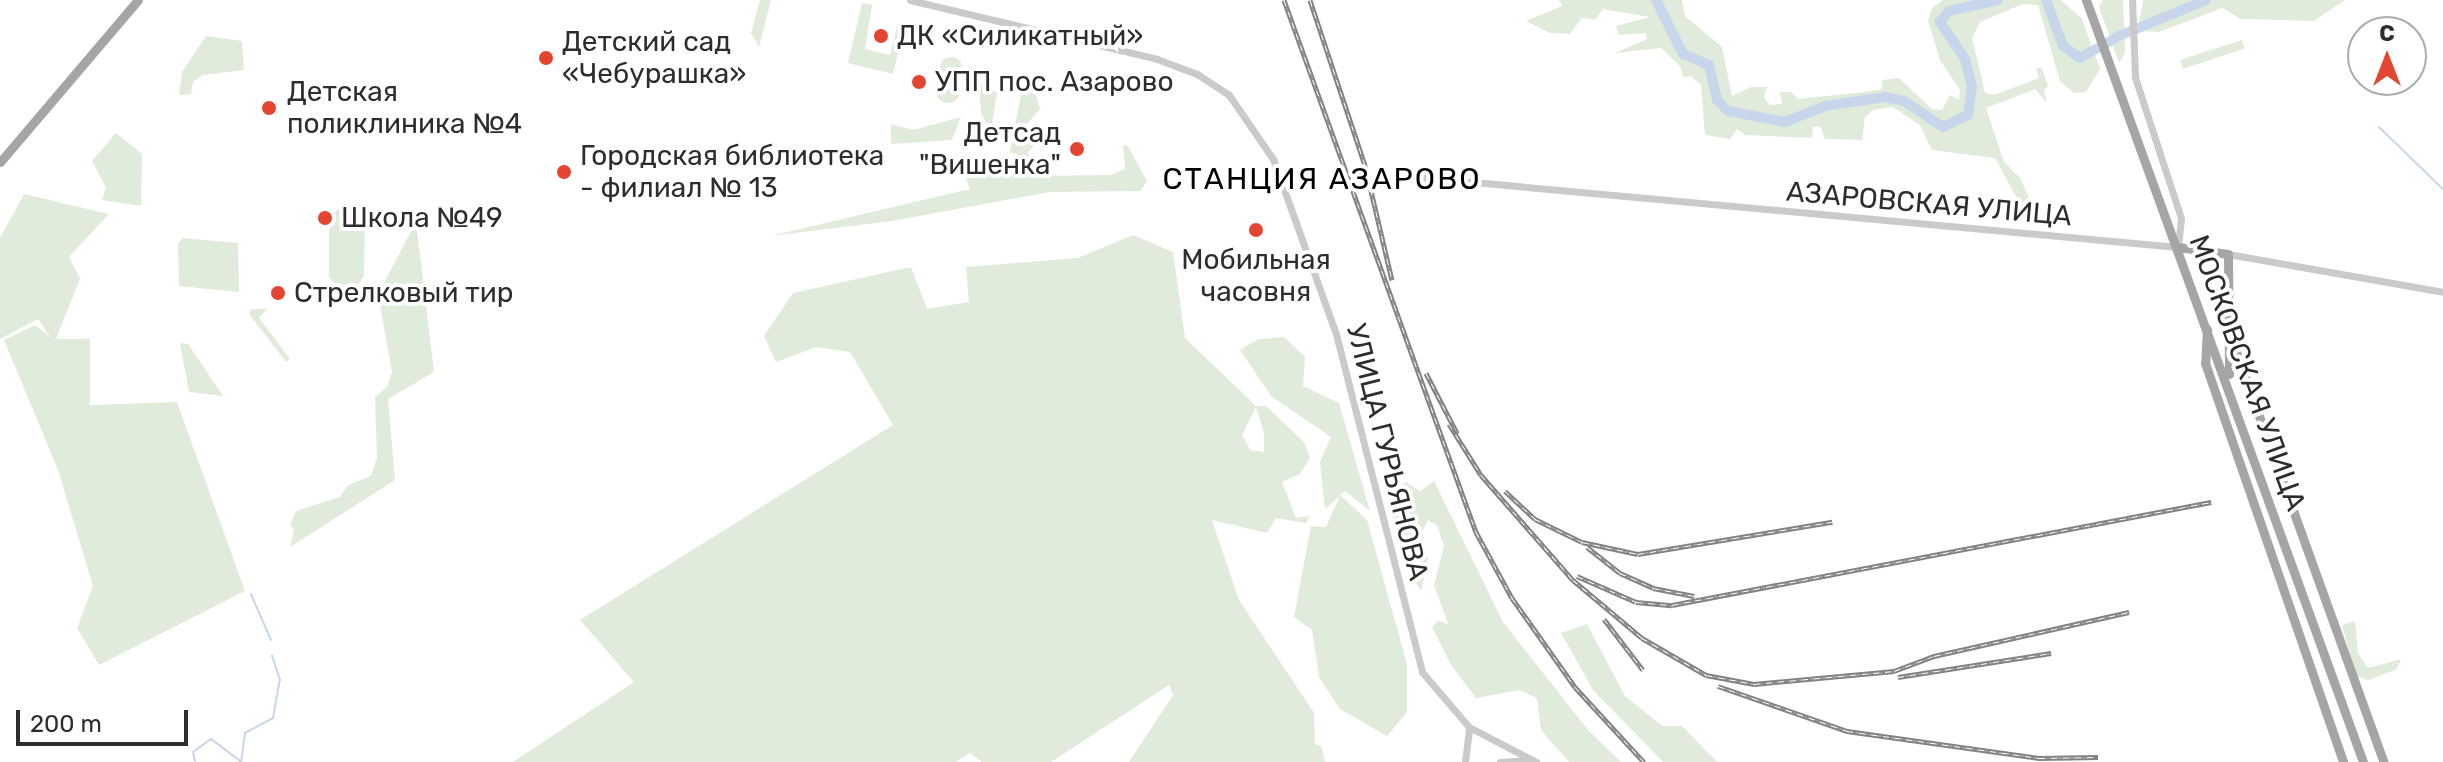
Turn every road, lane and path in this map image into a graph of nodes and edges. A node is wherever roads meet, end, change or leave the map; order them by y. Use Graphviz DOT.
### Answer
graph roads {
  1 [pos="138,0"];
  2 [pos="910,0"];
  3 [pos="2086,0"];
  4 [pos="2132,2"];
  5 [pos="0,162"];
  6 [pos="1408,176"];
  7 [pos="2178,247"];
  8 [pos="2228,254"];
  9 [pos="2443,292"];
  10 [pos="2208,325"];
  11 [pos="2227,327"];
  12 [pos="2221,361"];
  13 [pos="2206,366"];
  14 [pos="2240,366"];
  15 [pos="2229,369"];
  16 [pos="2230,385"];
  17 [pos="1469,727"];
  18 [pos="1534,761"];
  19 [pos="1465,762"];
  20 [pos="1500,762"];
  21 [pos="2343,762"];
  22 [pos="2363,762"];
  23 [pos="2384,762"];
  1 -- 5 [label="main road"];
  2 -- 17 [label="street, УЛИЦА ГУРЬЯНОВА"];
  3 -- 7 [label="main road, МОСКОВСКАЯ УЛИЦА"];
  4 -- 7 [label="street"];
  6 -- 7 [label="street, АЗАРОВСКАЯ УЛИЦА"];
  7 -- 8 [label="main road, АЗАРОВСКАЯ УЛИЦА"];
  7 -- 10 [label="main road, МОСКОВСКАЯ УЛИЦА"];
  8 -- 9 [label="street, АЗАРОВСКАЯ УЛИЦА"];
  8 -- 11 [label="main road"];
  10 -- 12 [label="main road, МОСКОВСКАЯ УЛИЦА"];
  10 -- 13 [label="main road"];
  11 -- 14 [label="main road"];
  11 -- 15 [label="main road"];
  12 -- 13 [label="main road"];
  12 -- 16 [label="main road, МОСКОВСКАЯ УЛИЦА"];
  13 -- 21 [label="main road"];
  14 -- 15 [label="main road"];
  14 -- 23 [label="main road"];
  15 -- 16 [label="main road"];
  16 -- 22 [label="main road, МОСКОВСКАЯ УЛИЦА"];
  17 -- 18 [label="street, УЛИЦА ГУРЬЯНОВА"];
  17 -- 19 [label="street"];
  18 -- 20 [label="street"];
}
